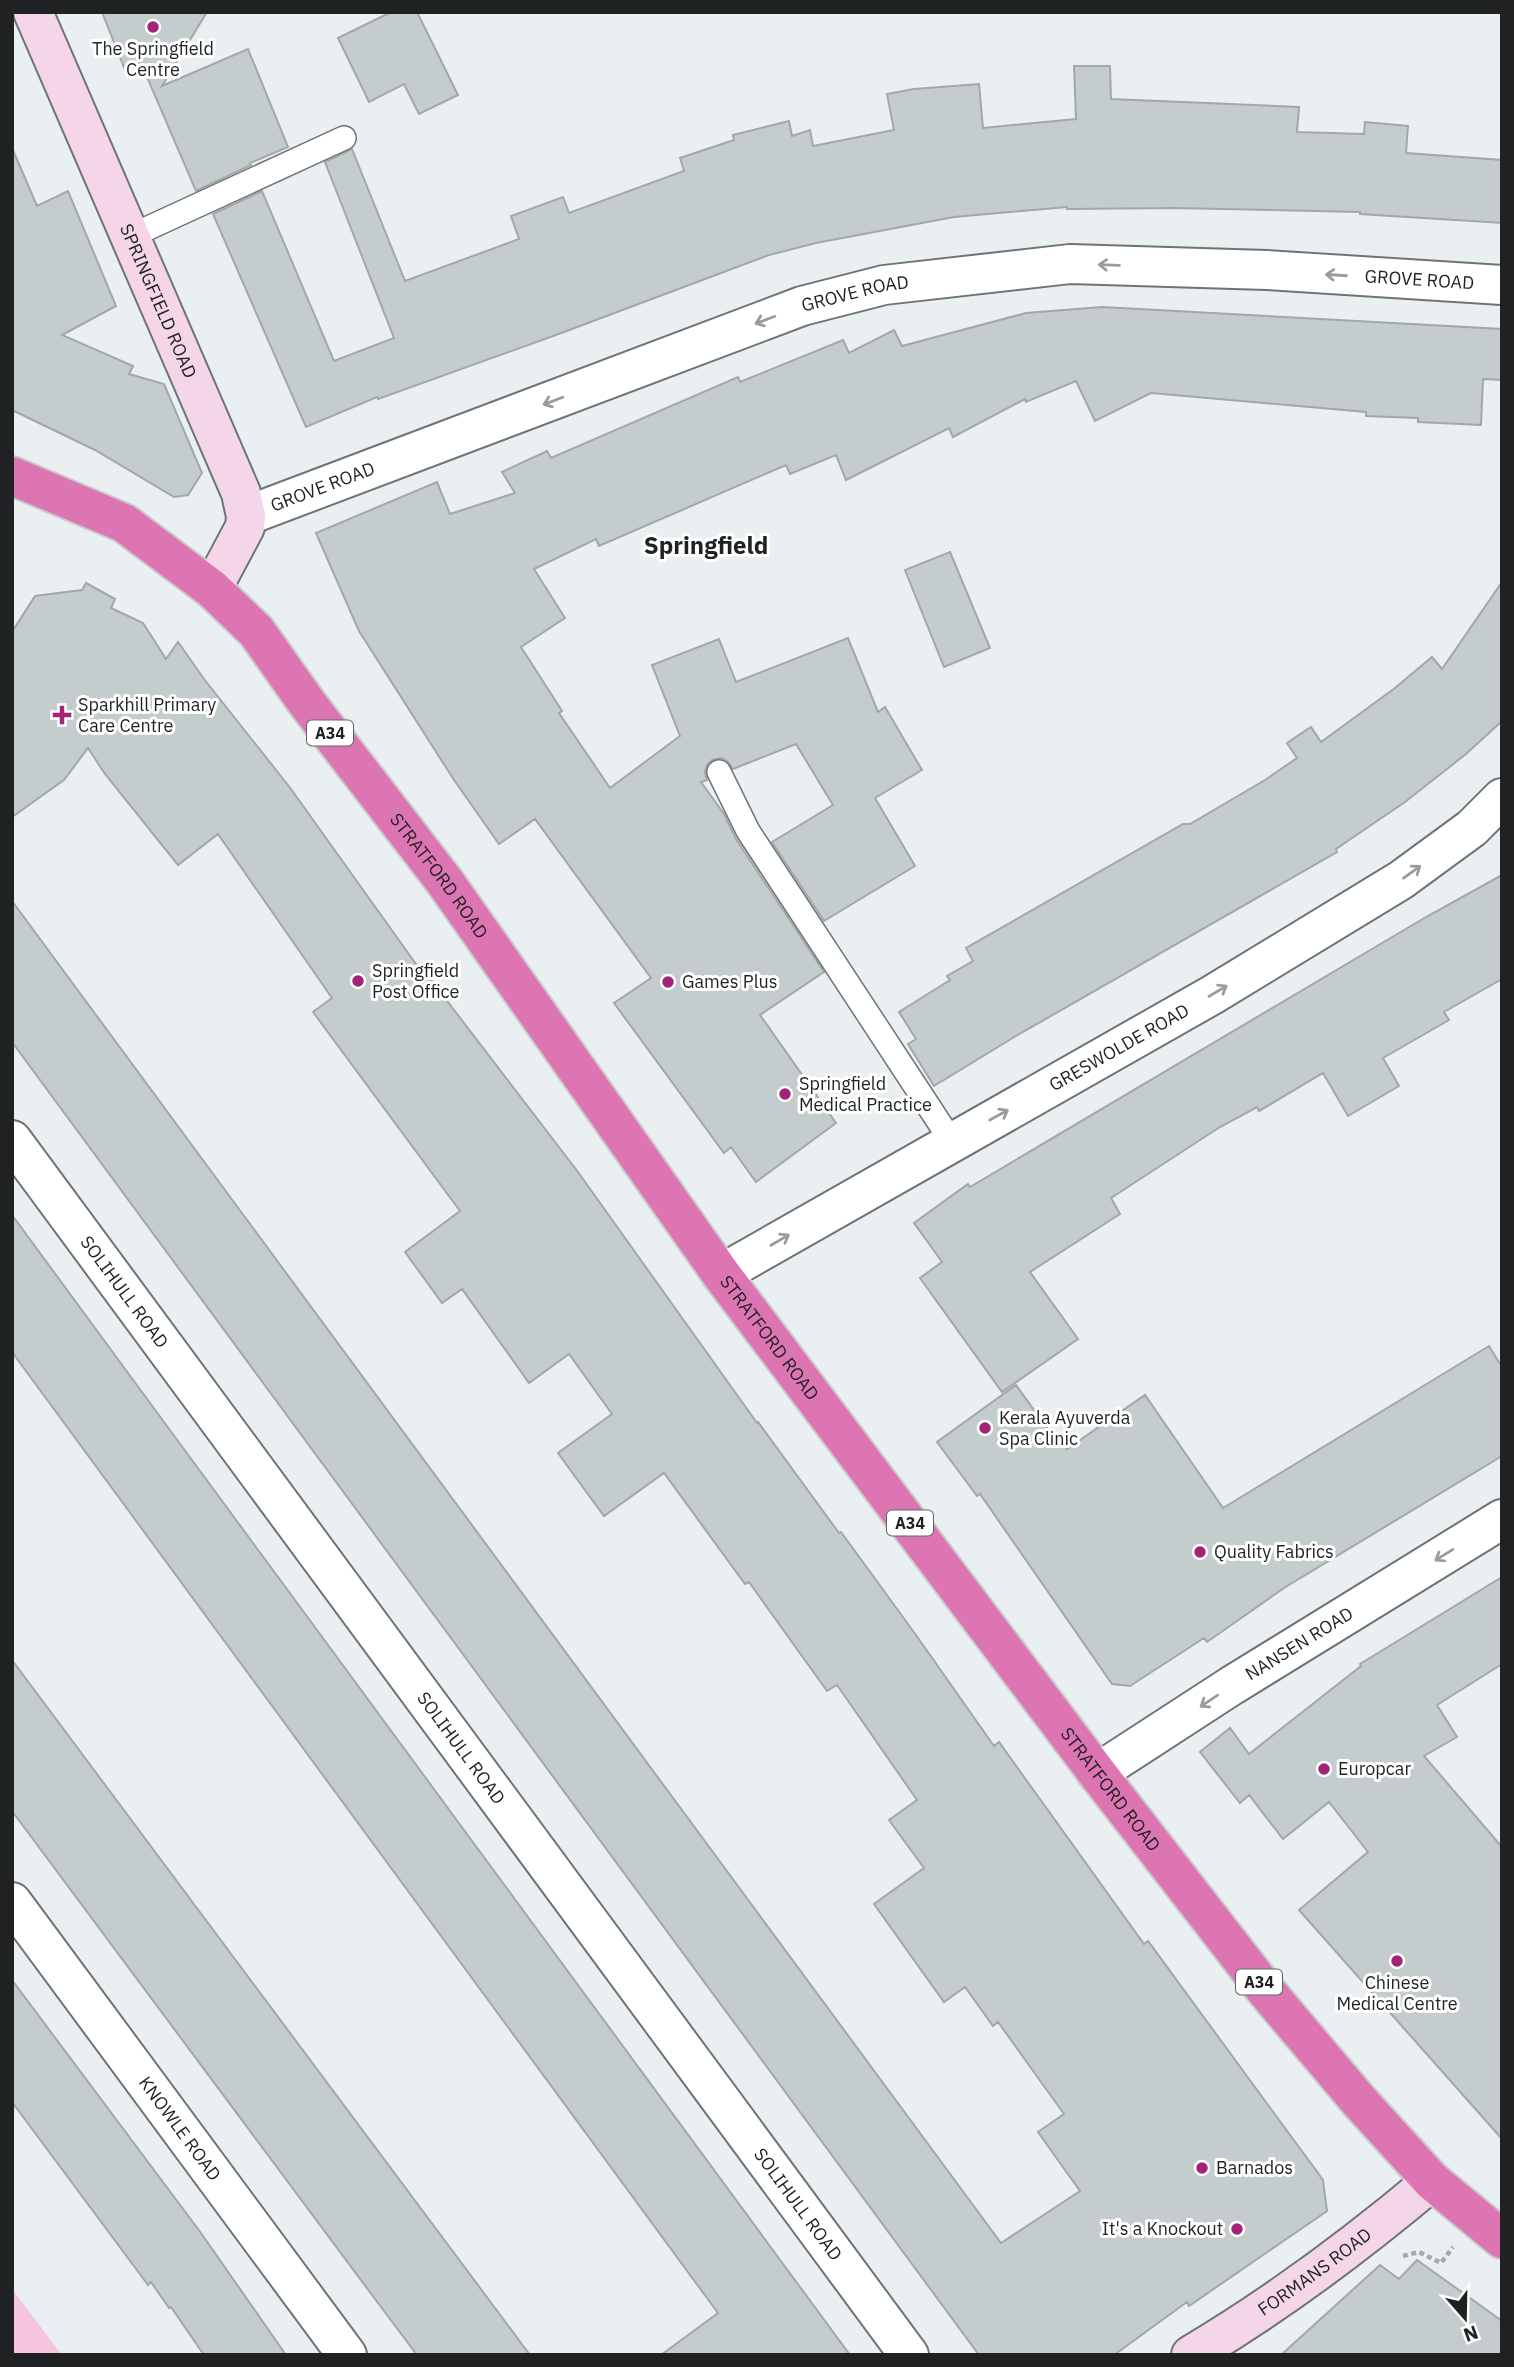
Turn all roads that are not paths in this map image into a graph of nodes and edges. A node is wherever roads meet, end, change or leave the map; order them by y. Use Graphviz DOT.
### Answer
graph roads {
  1 [pos="33,12"];
  2 [pos="344,138"];
  3 [pos="131,236"];
  4 [pos="1502,285"];
  5 [pos="12,476"];
  6 [pos="246,516"];
  7 [pos="212,589"];
  8 [pos="719,772"];
  9 [pos="1502,797"];
  10 [pos="12,1140"];
  11 [pos="952,1142"];
  12 [pos="721,1275"];
  13 [pos="1502,1519"];
  14 [pos="1097,1773"];
  15 [pos="12,1902"];
  16 [pos="1432,2181"];
  17 [pos="1498,2231"];
  18 [pos="1207,2351"];
  19 [pos="347,2355"];
  20 [pos="909,2355"];
  1 -- 3 [label="street, SPRINGFIELD ROAD"];
  2 -- 3 [label="lane"];
  3 -- 6 [label="street, SPRINGFIELD ROAD"];
  4 -- 6 [label="street, GROVE ROAD, one-way"];
  5 -- 7 [label="highway, STRATFORD ROAD / A34"];
  6 -- 7 [label="street"];
  7 -- 12 [label="highway, STRATFORD ROAD / A34"];
  8 -- 11 [label="lane"];
  11 -- 9 [label="street, GRESWOLDE ROAD, one-way"];
  10 -- 20 [label="street, SOLIHULL ROAD"];
  12 -- 11 [label="street, GRESWOLDE ROAD, one-way"];
  12 -- 14 [label="highway, STRATFORD ROAD / A34"];
  13 -- 14 [label="street, NANSEN ROAD, one-way"];
  14 -- 16 [label="highway, STRATFORD ROAD / A34"];
  15 -- 19 [label="street, KNOWLE ROAD"];
  16 -- 17 [label="highway, STRATFORD ROAD / A34"];
  16 -- 18 [label="street, FORMANS ROAD"];
}
